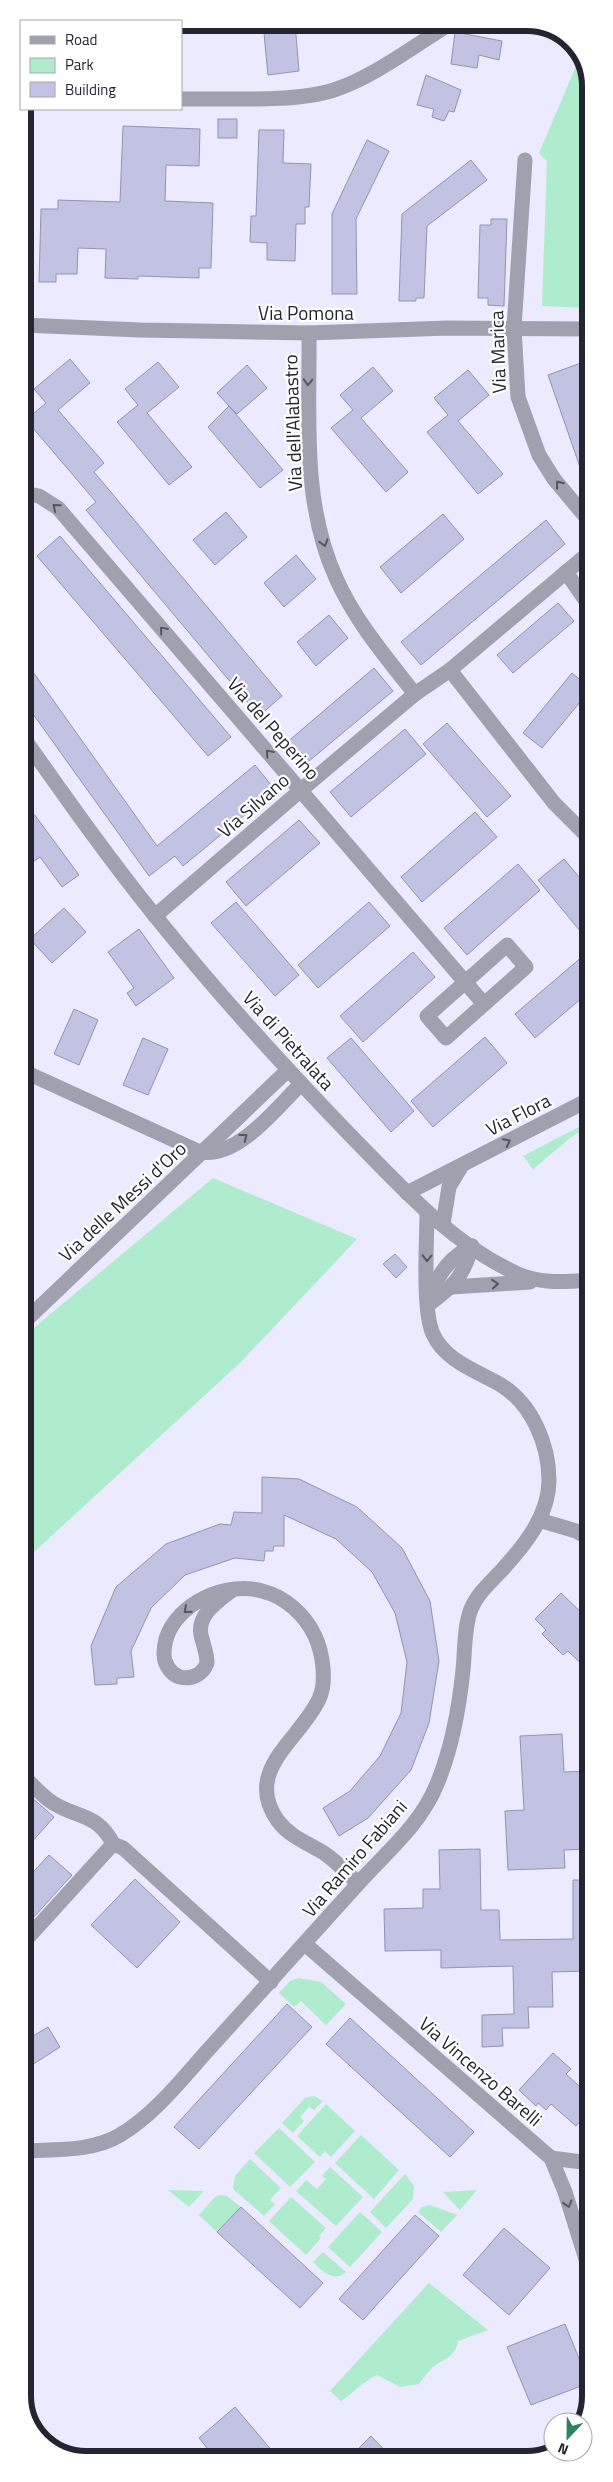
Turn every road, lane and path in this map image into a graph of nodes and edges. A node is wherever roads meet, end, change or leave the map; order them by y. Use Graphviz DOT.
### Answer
graph roads {
  1 [pos="438,31"];
  2 [pos="182,99"];
  3 [pos="526,160"];
  4 [pos="31,325"];
  5 [pos="514,328"];
  6 [pos="582,329"];
  7 [pos="309,333"];
  8 [pos="31,495"];
  9 [pos="582,512"];
  10 [pos="582,559"];
  11 [pos="566,572"];
  12 [pos="582,595"];
  13 [pos="450,670"];
  14 [pos="415,694"];
  15 [pos="31,748"];
  16 [pos="301,790"];
  17 [pos="582,831"];
  18 [pos="155,916"];
  19 [pos="465,982"];
  20 [pos="484,1004"];
  21 [pos="288,1070"];
  22 [pos="31,1075"];
  23 [pos="301,1084"];
  24 [pos="582,1104"];
  25 [pos="200,1152"];
  26 [pos="464,1164"];
  27 [pos="407,1193"];
  28 [pos="428,1212"];
  29 [pos="443,1224"];
  30 [pos="472,1246"];
  31 [pos="582,1280"];
  32 [pos="538,1281"];
  33 [pos="452,1287"];
  34 [pos="428,1305"];
  35 [pos="31,1315"];
  36 [pos="539,1520"];
  37 [pos="582,1535"];
  38 [pos="231,1590"];
  39 [pos="31,1783"];
  40 [pos="113,1844"];
  41 [pos="358,1883"];
  42 [pos="31,1935"];
  43 [pos="306,1944"];
  44 [pos="271,1982"];
  45 [pos="31,2150"];
  46 [pos="551,2158"];
  47 [pos="582,2163"];
  48 [pos="582,2247"];
  1 -- 2 [label="street"];
  3 -- 5 [label="street, Via Marica"];
  4 -- 7 [label="street, Via Pomona"];
  5 -- 6 [label="street, Via Pomona"];
  5 -- 7 [label="street, Via Pomona"];
  9 -- 5 [label="street, Via Marica, one-way"];
  7 -- 14 [label="street, Via dell'Alabastro, one-way"];
  16 -- 8 [label="street, Via del Peperino, one-way"];
  10 -- 11 [label="street, Via Silvano"];
  11 -- 12 [label="street"];
  11 -- 13 [label="street, Via Silvano"];
  13 -- 14 [label="street, Via Silvano"];
  13 -- 17 [label="street"];
  14 -- 16 [label="street, Via Silvano"];
  15 -- 18 [label="street, Via di Pietralata"];
  16 -- 18 [label="street, Via Silvano"];
  16 -- 19 [label="street, Via del Peperino"];
  18 -- 21 [label="street, Via di Pietralata"];
  19 -- 20 [label="street, Via del Peperino"];
  19 -- 20 [label="street"];
  19 -- 20 [label="street"];
  21 -- 23 [label="street, Via di Pietralata"];
  21 -- 25 [label="street"];
  22 -- 25 [label="street"];
  25 -- 23 [label="street, Via delle Messi d'Oro, one-way"];
  23 -- 27 [label="street, Via di Pietralata"];
  26 -- 24 [label="street, Via Flora, one-way"];
  25 -- 35 [label="street, Via delle Messi d'Oro"];
  26 -- 27 [label="street, Via Flora"];
  26 -- 29 [label="street, Via Flora"];
  27 -- 28 [label="street, Via di Pietralata"];
  28 -- 29 [label="street, Via di Pietralata"];
  28 -- 34 [label="street, Via Ramiro Fabiani, one-way"];
  29 -- 30 [label="street, Via di Pietralata"];
  30 -- 32 [label="street, Via di Pietralata"];
  30 -- 33 [label="street"];
  30 -- 34 [label="street, Via Ramiro Fabiani"];
  31 -- 32 [label="street, Via di Pietralata"];
  33 -- 32 [label="street, one-way"];
  33 -- 34 [label="street"];
  34 -- 36 [label="street, Via Ramiro Fabiani"];
  36 -- 37 [label="street"];
  36 -- 41 [label="street, Via Ramiro Fabiani"];
  38 -- 38 [label="street, one-way"];
  38 -- 41 [label="street"];
  39 -- 40 [label="street"];
  40 -- 42 [label="street"];
  40 -- 44 [label="street"];
  41 -- 43 [label="street, Via Ramiro Fabiani"];
  43 -- 44 [label="street, Via Ramiro Fabiani"];
  43 -- 46 [label="street, Via Vincenzo Barelli"];
  44 -- 45 [label="street, Via Ramiro Fabiani"];
  46 -- 47 [label="street"];
  46 -- 48 [label="street, Via Vincenzo Barelli, one-way"];
}
